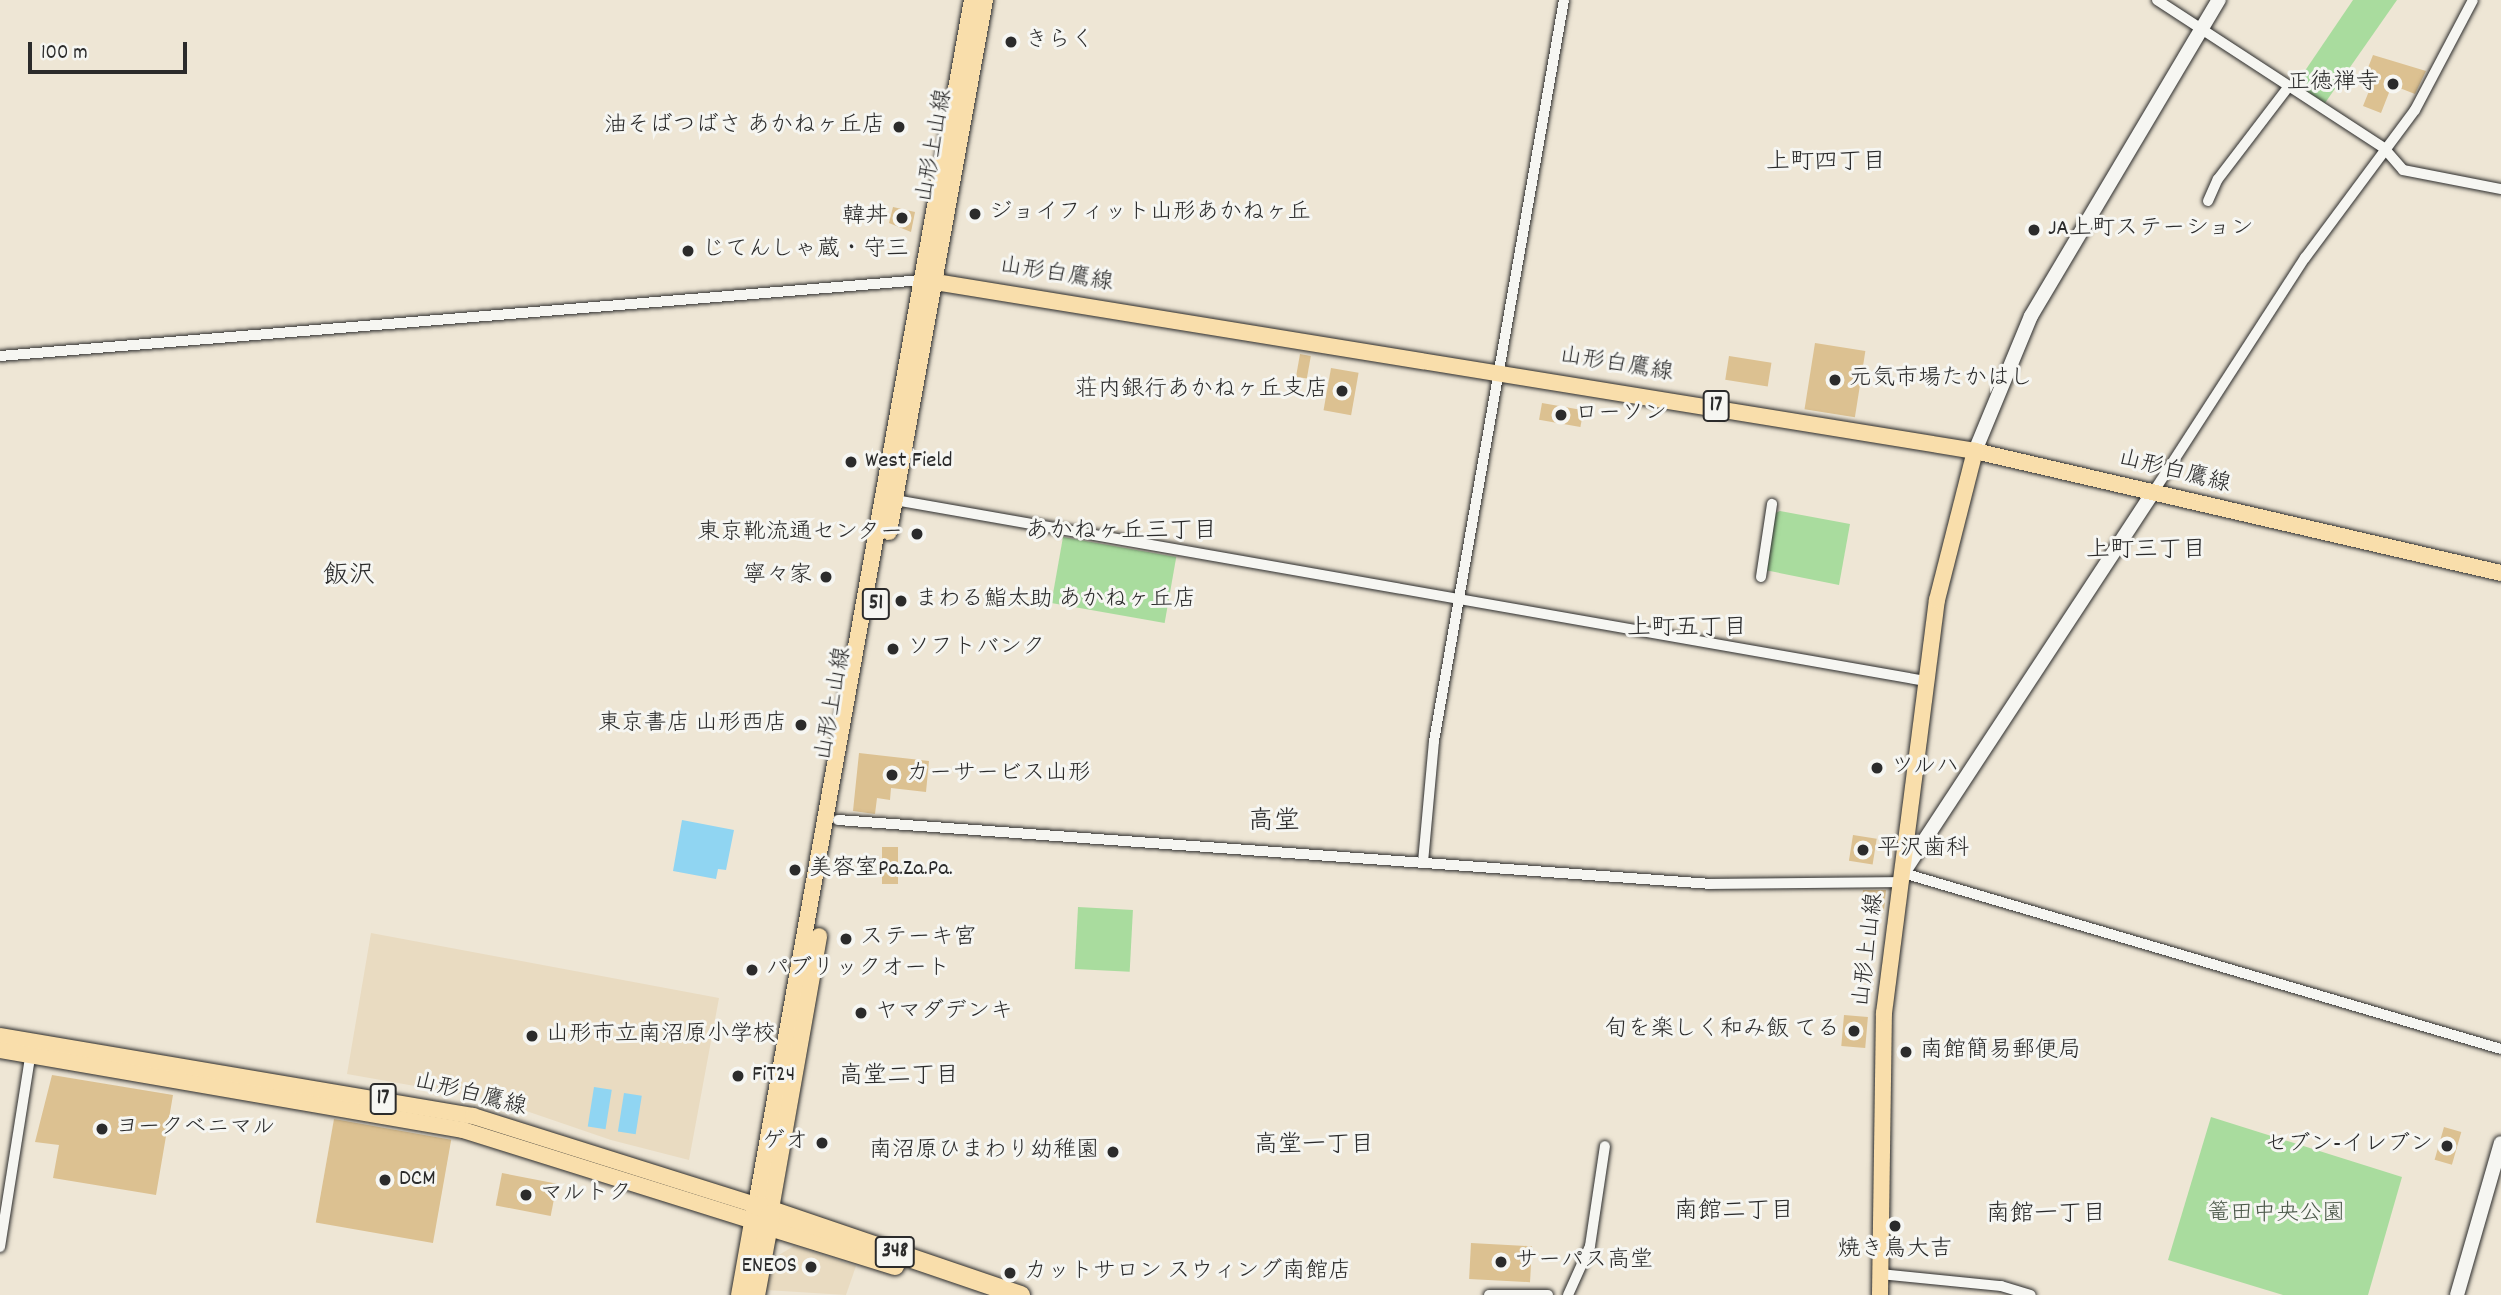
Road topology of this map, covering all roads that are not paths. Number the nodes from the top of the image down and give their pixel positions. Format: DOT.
graph roads {
  1 [pos="972,0"];
  2 [pos="985,0"];
  3 [pos="1564,0"];
  4 [pos="2157,0"];
  5 [pos="2219,0"];
  6 [pos="2473,0"];
  7 [pos="2201,30"];
  8 [pos="2289,86"];
  9 [pos="2384,148"];
  10 [pos="2501,189"];
  11 [pos="2208,201"];
  12 [pos="930,280"];
  13 [pos="0,356"];
  14 [pos="1500,370"];
  15 [pos="1975,450"];
  16 [pos="2154,491"];
  17 [pos="895,500"];
  18 [pos="1772,504"];
  19 [pos="2501,573"];
  20 [pos="1761,577"];
  21 [pos="1460,598"];
  22 [pos="1926,681"];
  23 [pos="838,820"];
  24 [pos="1423,862"];
  25 [pos="1902,877"];
  26 [pos="0,1036"];
  27 [pos="31,1047"];
  28 [pos="2501,1049"];
  29 [pos="0,1050"];
  30 [pos="2501,1143"];
  31 [pos="1605,1146"];
  32 [pos="762,1215"];
  33 [pos="0,1247"];
  34 [pos="1880,1274"];
  35 [pos="740,1295"];
  36 [pos="755,1295"];
  37 [pos="988,1295"];
  38 [pos="1020,1295"];
  39 [pos="1489,1295"];
  40 [pos="1548,1295"];
  41 [pos="1568,1295"];
  42 [pos="1880,1295"];
  43 [pos="2031,1295"];
  44 [pos="2457,1295"];
  1 -- 12 [label="main road, 山形上山線 / 51"];
  2 -- 12 [label="main road, 山形上山線 / 51"];
  3 -- 14 [label="street"];
  4 -- 7 [label="street"];
  5 -- 7 [label="street"];
  6 -- 9 [label="street"];
  7 -- 8 [label="street"];
  7 -- 15 [label="street"];
  8 -- 9 [label="street"];
  8 -- 11 [label="street"];
  9 -- 10 [label="street"];
  9 -- 16 [label="street"];
  12 -- 13 [label="street"];
  12 -- 14 [label="main road, 山形白鷹線 / 17"];
  12 -- 17 [label="main road, 山形上山線 / 51"];
  12 -- 32 [label="main road, 山形上山線 / 51"];
  14 -- 15 [label="main road, 山形白鷹線 / 17"];
  14 -- 21 [label="street"];
  15 -- 16 [label="main road, 山形白鷹線 / 17"];
  15 -- 22 [label="main road, 山形上山線"];
  16 -- 19 [label="main road, 山形白鷹線 / 17"];
  16 -- 25 [label="street"];
  17 -- 21 [label="street"];
  17 -- 23 [label="main road, 山形上山線 / 51"];
  18 -- 20 [label="street"];
  21 -- 22 [label="street"];
  21 -- 24 [label="street"];
  22 -- 25 [label="main road, 山形上山線"];
  23 -- 24 [label="street"];
  23 -- 32 [label="main road, 山形上山線 / 51"];
  24 -- 25 [label="street"];
  25 -- 28 [label="street"];
  25 -- 34 [label="main road, 山形上山線"];
  26 -- 27 [label="main road, 山形白鷹線 / 17"];
  27 -- 29 [label="main road, 山形白鷹線 / 17"];
  27 -- 32 [label="main road, 山形白鷹線 / 17"];
  27 -- 33 [label="street"];
  30 -- 44 [label="street"];
  31 -- 41 [label="street"];
  32 -- 35 [label="highway"];
  32 -- 36 [label="highway"];
  32 -- 37 [label="highway, 348"];
  32 -- 38 [label="highway, 348"];
  34 -- 42 [label="main road, 山形上山線"];
  34 -- 43 [label="street"];
  39 -- 40 [label="street"];
}
